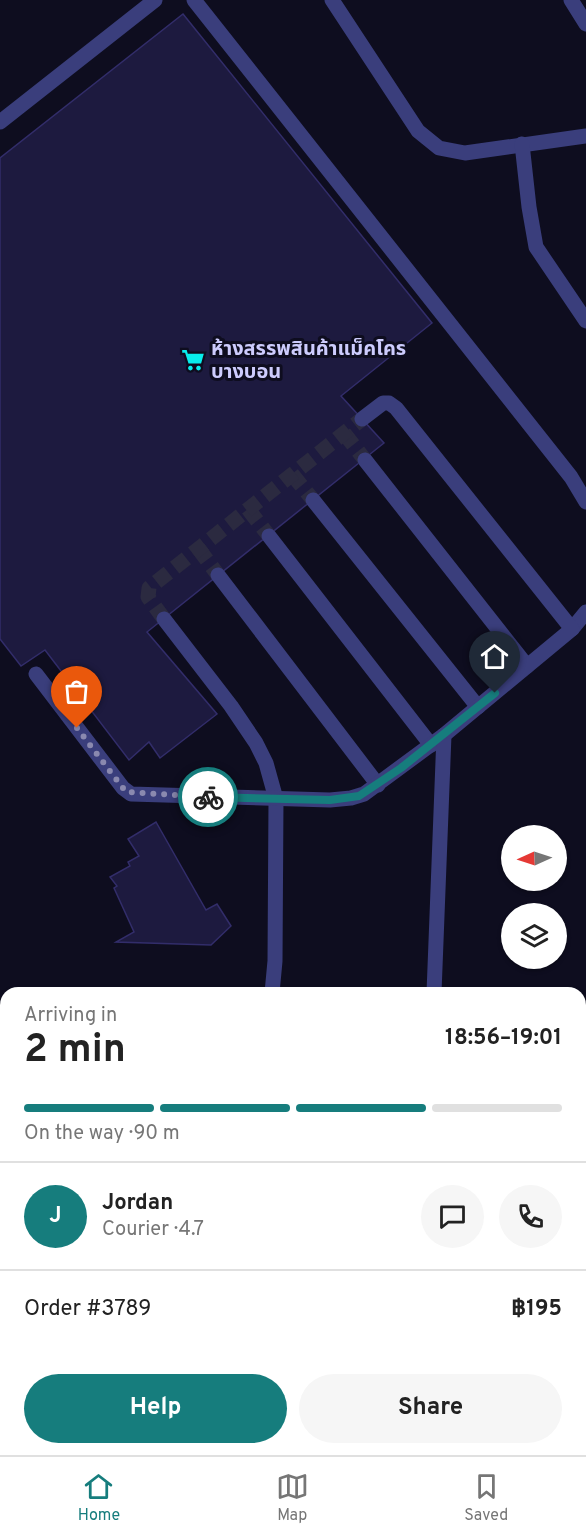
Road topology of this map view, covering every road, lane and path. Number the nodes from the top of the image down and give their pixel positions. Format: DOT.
graph roads {
  1 [pos="155,0"];
  2 [pos="194,0"];
  3 [pos="332,0"];
  4 [pos="571,0"];
  5 [pos="586,24"];
  6 [pos="0,122"];
  7 [pos="586,136"];
  8 [pos="522,144"];
  9 [pos="586,321"];
  10 [pos="362,419"];
  11 [pos="365,460"];
  12 [pos="313,500"];
  13 [pos="586,502"];
  14 [pos="268,536"];
  15 [pos="218,576"];
  16 [pos="586,612"];
  17 [pos="164,619"];
  18 [pos="572,628"];
  19 [pos="527,666"];
  20 [pos="36,674"];
  21 [pos="478,707"];
  22 [pos="444,735"];
  23 [pos="431,745"];
  24 [pos="378,785"];
  25 [pos="276,799"];
  26 [pos="273,987"];
  27 [pos="434,987"];
  1 -- 6 [label="street"];
  2 -- 13 [label="street"];
  3 -- 8 [label="street"];
  4 -- 5 [label="street"];
  7 -- 8 [label="street"];
  8 -- 9 [label="street"];
  10 -- 18 [label="street"];
  11 -- 19 [label="street"];
  12 -- 21 [label="street"];
  14 -- 23 [label="street"];
  15 -- 24 [label="street"];
  16 -- 18 [label="street"];
  17 -- 25 [label="street"];
  18 -- 19 [label="street"];
  19 -- 21 [label="street"];
  20 -- 25 [label="street"];
  21 -- 22 [label="street"];
  22 -- 23 [label="street"];
  22 -- 27 [label="street"];
  23 -- 24 [label="street"];
  24 -- 25 [label="street"];
  25 -- 26 [label="street"];
}
